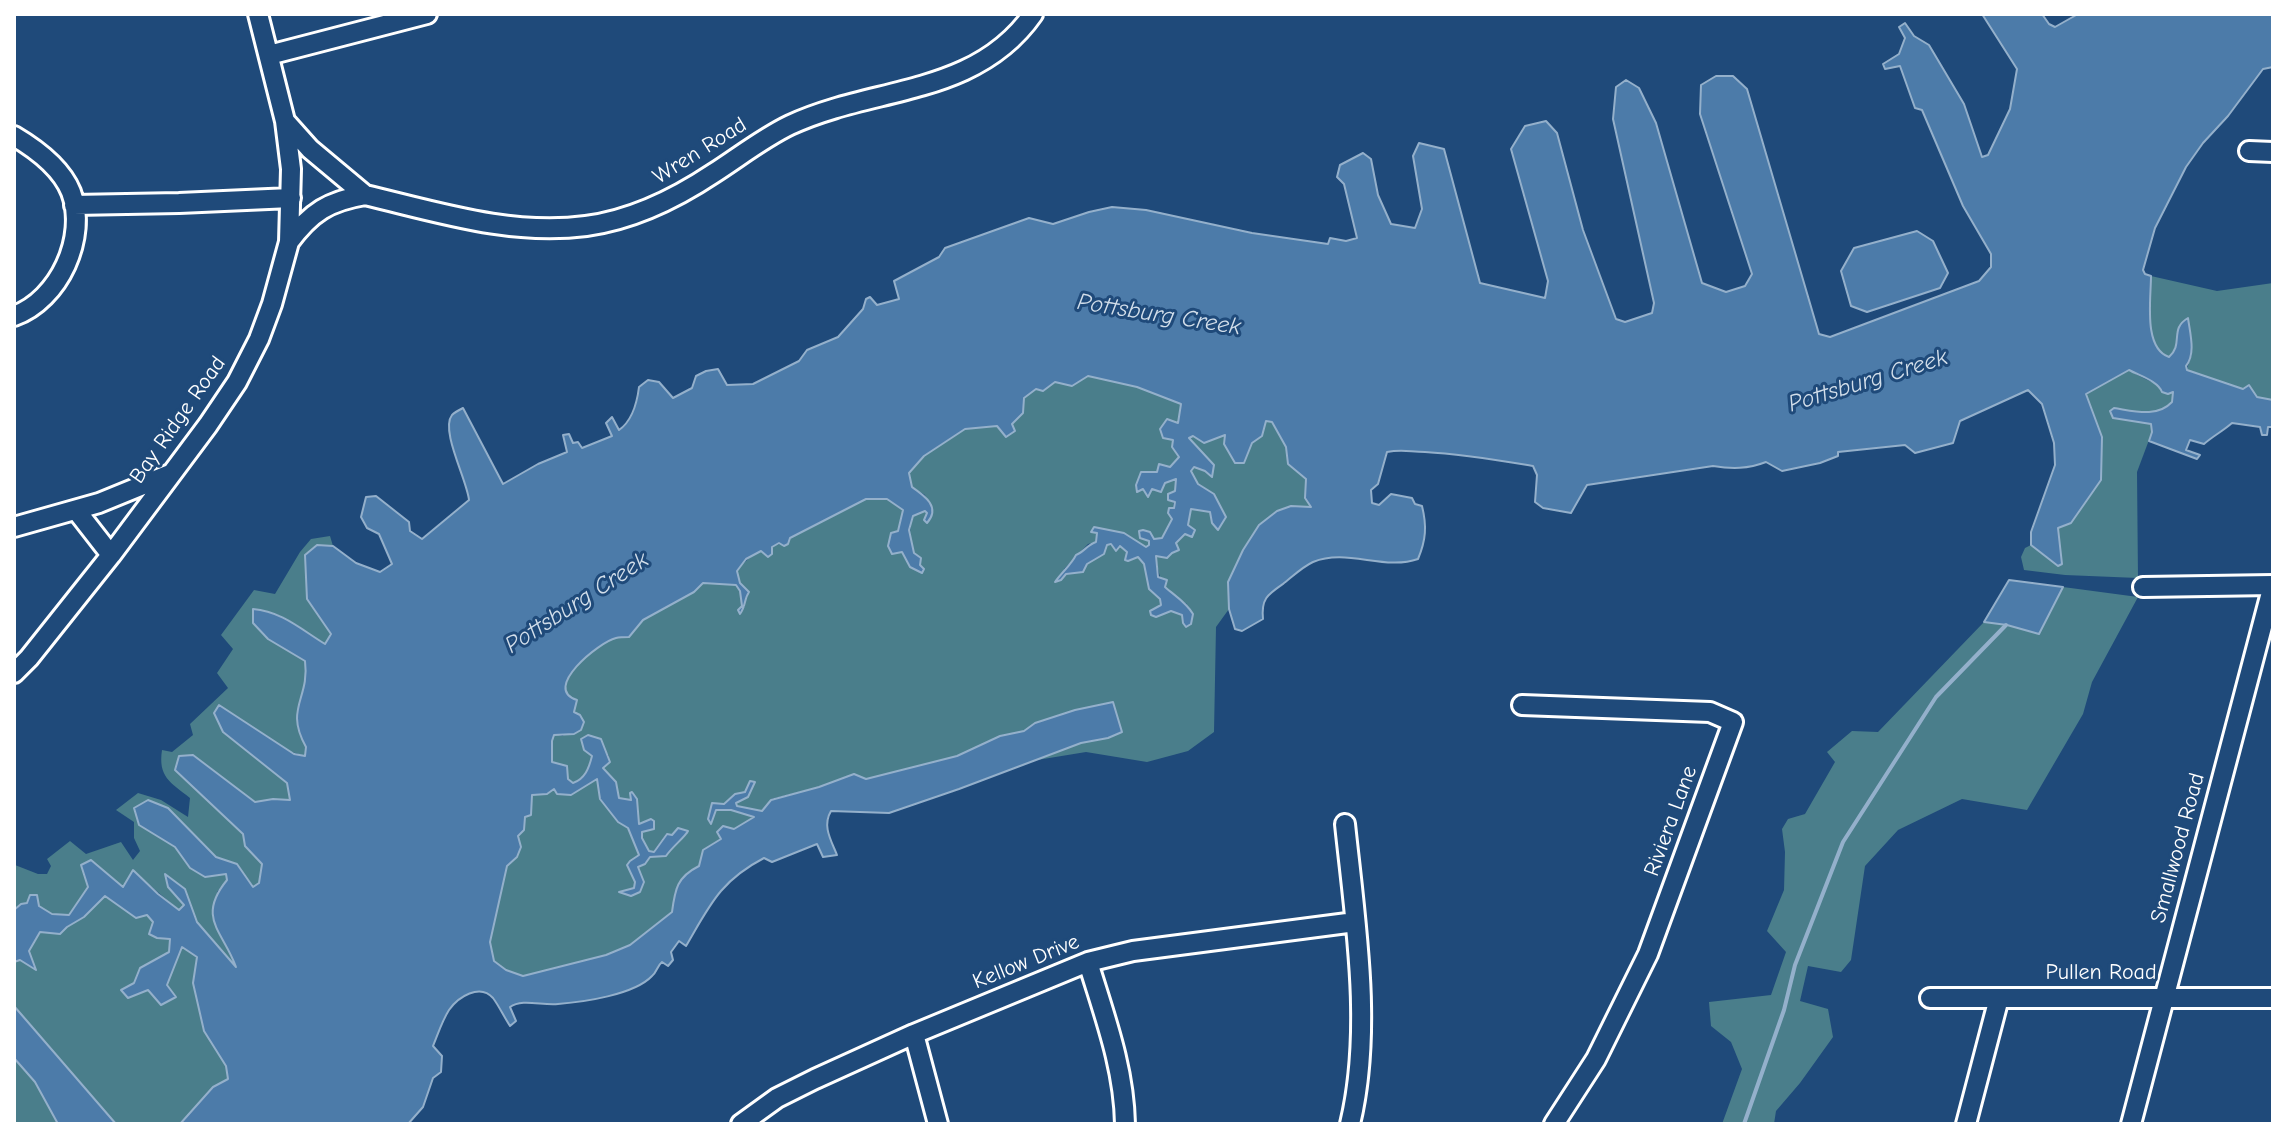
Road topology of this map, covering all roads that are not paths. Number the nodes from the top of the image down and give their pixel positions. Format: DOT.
graph roads {
  1 [pos="258,14"];
  2 [pos="427,14"];
  3 [pos="1033,14"];
  4 [pos="269,55"];
  5 [pos="285,121"];
  6 [pos="14,136"];
  7 [pos="2249,151"];
  8 [pos="2273,152"];
  9 [pos="365,195"];
  10 [pos="291,198"];
  11 [pos="74,205"];
  12 [pos="289,242"];
  13 [pos="14,316"];
  14 [pos="171,474"];
  15 [pos="76,510"];
  16 [pos="14,527"];
  17 [pos="111,555"];
  18 [pos="2273,585"];
  19 [pos="2143,587"];
  20 [pos="14,673"];
  21 [pos="1522,705"];
  22 [pos="1345,824"];
  23 [pos="1355,922"];
  24 [pos="1088,962"];
  25 [pos="2163,997"];
  26 [pos="1930,998"];
  27 [pos="1999,998"];
  28 [pos="2273,998"];
  29 [pos="914,1034"];
  30 [pos="741,1124"];
  31 [pos="938,1124"];
  32 [pos="1125,1124"];
  33 [pos="1350,1124"];
  34 [pos="1554,1124"];
  35 [pos="1966,1124"];
  36 [pos="2131,1124"];
  1 -- 4 [label="street, Bay Ridge Road"];
  2 -- 4 [label="street"];
  3 -- 9 [label="street, Wren Road"];
  4 -- 5 [label="street, Bay Ridge Road"];
  5 -- 9 [label="street, Wren Road"];
  5 -- 10 [label="street, Bay Ridge Road"];
  6 -- 11 [label="street"];
  7 -- 8 [label="street"];
  9 -- 12 [label="street"];
  10 -- 11 [label="street"];
  10 -- 12 [label="street, Bay Ridge Road"];
  11 -- 13 [label="street"];
  12 -- 14 [label="street, Bay Ridge Road"];
  14 -- 15 [label="street"];
  14 -- 17 [label="street, Bay Ridge Road"];
  15 -- 16 [label="street"];
  15 -- 17 [label="street"];
  17 -- 20 [label="street, Bay Ridge Road"];
  18 -- 19 [label="street"];
  18 -- 25 [label="street, Smallwood Road"];
  21 -- 34 [label="street, Riviera Lane"];
  22 -- 23 [label="street"];
  23 -- 24 [label="street, Kellow Drive"];
  23 -- 33 [label="street"];
  24 -- 29 [label="street, Kellow Drive"];
  24 -- 32 [label="street"];
  25 -- 27 [label="street, Pullen Road"];
  25 -- 28 [label="street, Pullen Road"];
  25 -- 36 [label="street, Smallwood Road"];
  26 -- 27 [label="street, Pullen Road"];
  27 -- 35 [label="street"];
  29 -- 30 [label="street, Kellow Drive"];
  29 -- 31 [label="street"];
}
